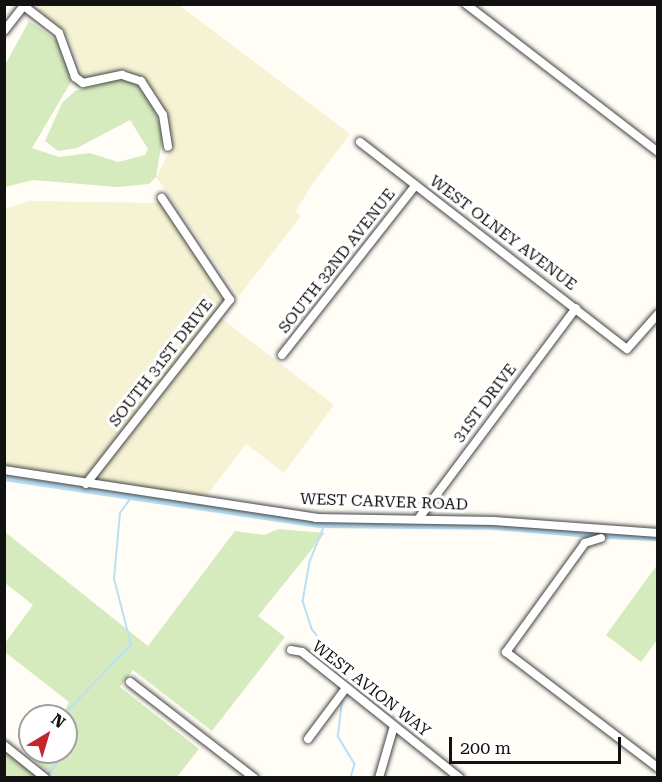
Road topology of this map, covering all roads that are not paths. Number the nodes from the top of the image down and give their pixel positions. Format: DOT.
graph roads {
  1 [pos="466,4"];
  2 [pos="25,5"];
  3 [pos="4,31"];
  4 [pos="360,142"];
  5 [pos="168,147"];
  6 [pos="657,152"];
  7 [pos="416,185"];
  8 [pos="162,198"];
  9 [pos="576,308"];
  10 [pos="657,315"];
  11 [pos="282,355"];
  12 [pos="4,470"];
  13 [pos="86,484"];
  14 [pos="419,518"];
  15 [pos="657,532"];
  16 [pos="601,538"];
  17 [pos="291,650"];
  18 [pos="130,682"];
  19 [pos="346,688"];
  20 [pos="394,726"];
  21 [pos="308,739"];
  22 [pos="4,745"];
  23 [pos="657,768"];
  24 [pos="45,777"];
  25 [pos="254,777"];
  26 [pos="379,777"];
  27 [pos="460,777"];
  1 -- 6 [label="street"];
  2 -- 3 [label="street"];
  2 -- 5 [label="street"];
  4 -- 7 [label="street, WEST OLNEY AVENUE"];
  7 -- 9 [label="street, WEST OLNEY AVENUE"];
  7 -- 11 [label="street, SOUTH 32ND AVENUE"];
  8 -- 13 [label="street, SOUTH 31ST DRIVE"];
  9 -- 10 [label="street, WEST OLNEY AVENUE"];
  9 -- 14 [label="street, 31ST DRIVE"];
  12 -- 13 [label="street, WEST CARVER ROAD"];
  13 -- 14 [label="street, WEST CARVER ROAD"];
  14 -- 15 [label="street, WEST CARVER ROAD"];
  16 -- 23 [label="street"];
  17 -- 19 [label="street, WEST AVION WAY"];
  18 -- 25 [label="street"];
  19 -- 20 [label="street, WEST AVION WAY"];
  19 -- 21 [label="street"];
  20 -- 26 [label="street"];
  20 -- 27 [label="street, WEST AVION WAY"];
  22 -- 24 [label="street"];
}
